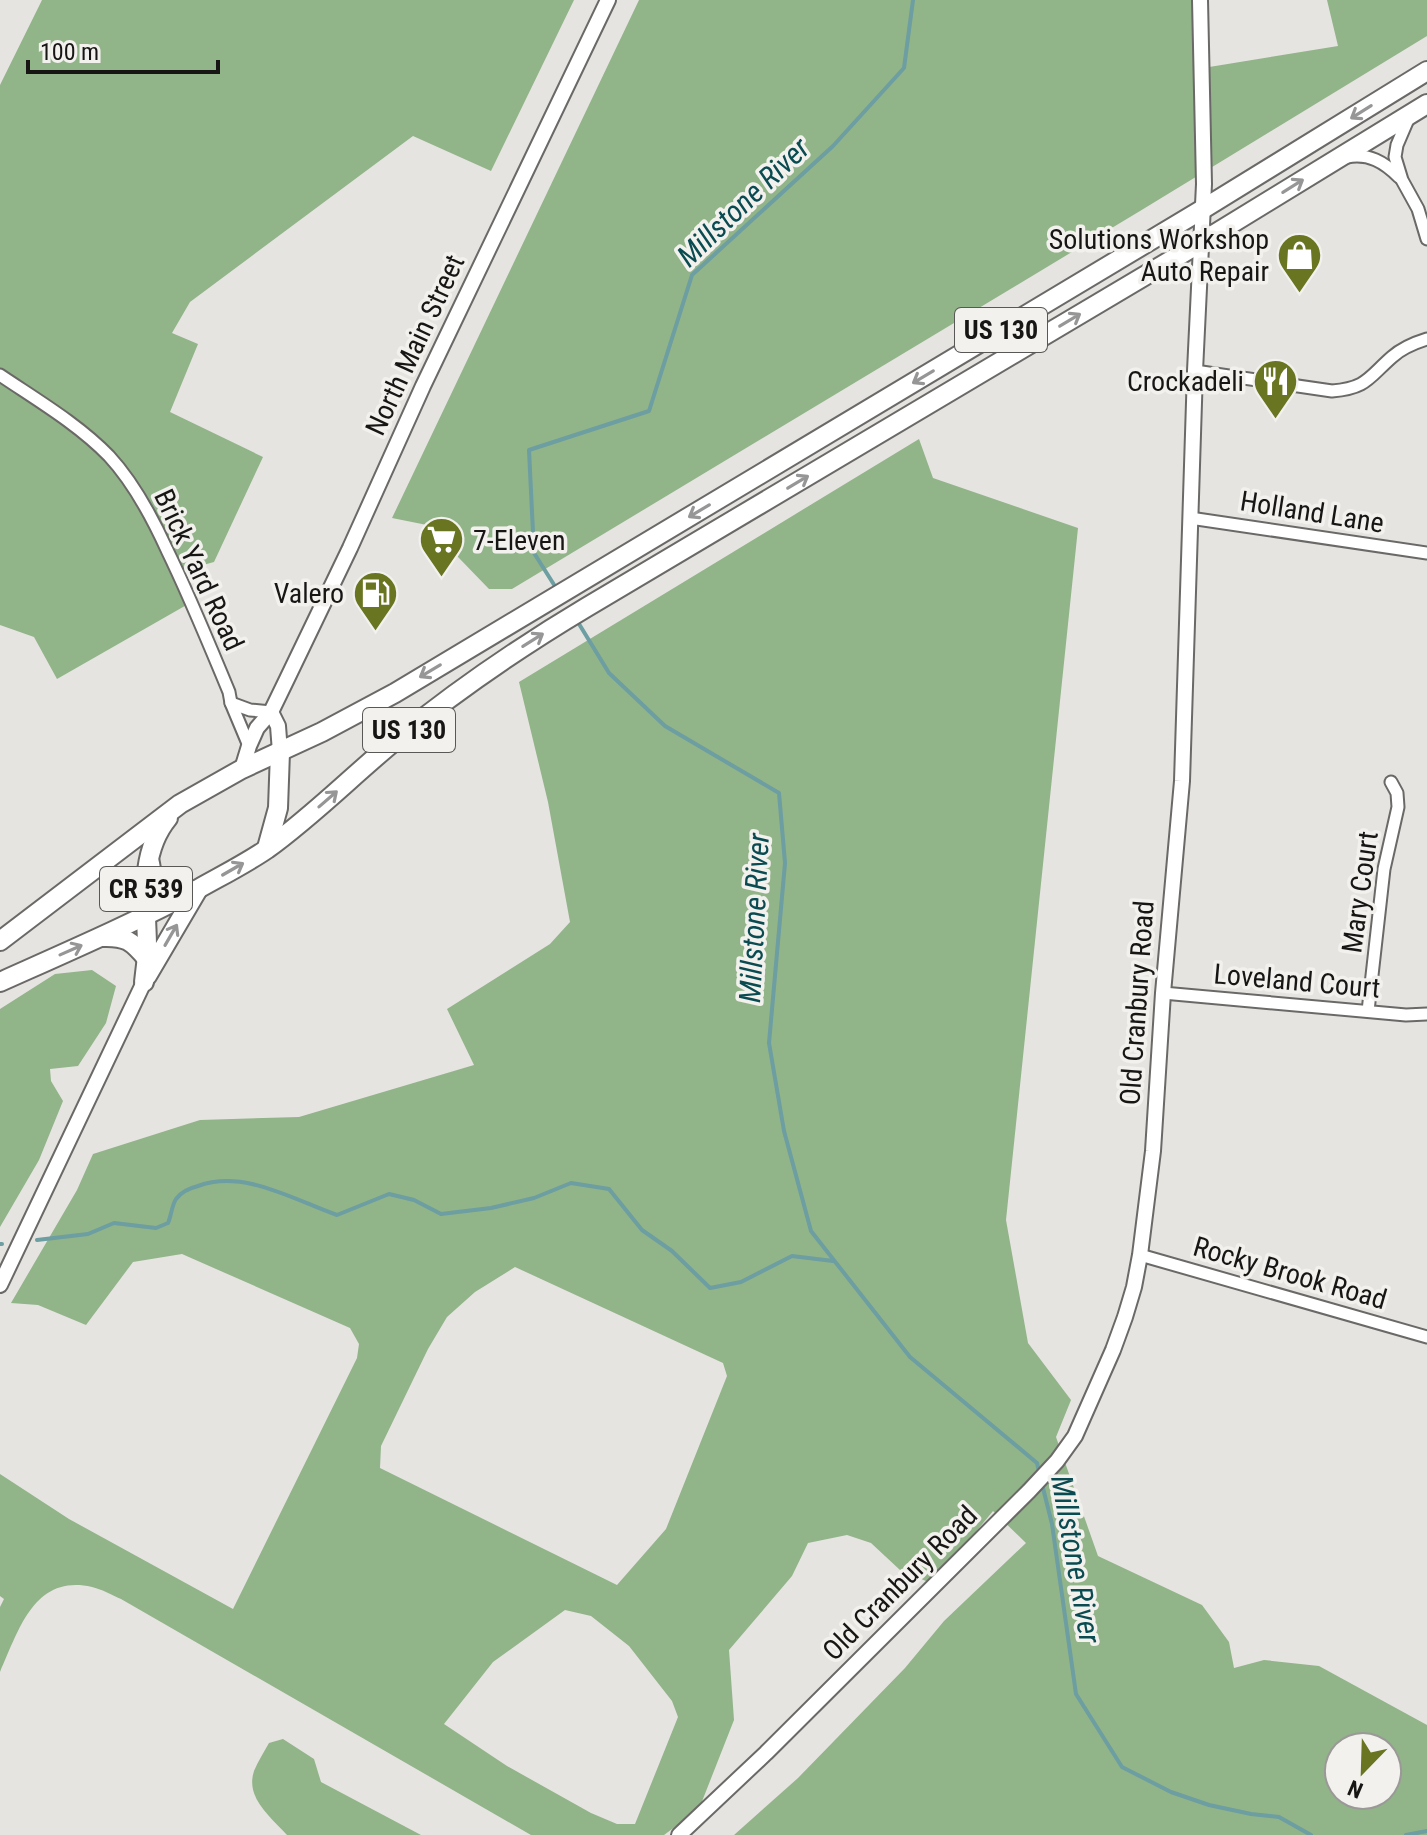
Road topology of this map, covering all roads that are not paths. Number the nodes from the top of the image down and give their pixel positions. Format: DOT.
graph roads {
  1 [pos="608,0"];
  2 [pos="1200,0"];
  3 [pos="1427,71"];
  4 [pos="1419,109"];
  5 [pos="1337,159"];
  6 [pos="1402,180"];
  7 [pos="1203,209"];
  8 [pos="1427,239"];
  9 [pos="1200,243"];
  10 [pos="1427,339"];
  11 [pos="1195,371"];
  12 [pos="0,375"];
  13 [pos="1190,518"];
  14 [pos="1427,553"];
  15 [pos="231,703"];
  16 [pos="271,712"];
  17 [pos="249,746"];
  18 [pos="280,752"];
  19 [pos="242,769"];
  20 [pos="1391,782"];
  21 [pos="280,787"];
  22 [pos="180,804"];
  23 [pos="267,848"];
  24 [pos="149,856"];
  25 [pos="191,893"];
  26 [pos="145,917"];
  27 [pos="100,937"];
  28 [pos="0,941"];
  29 [pos="147,959"];
  30 [pos="0,982"];
  31 [pos="144,982"];
  32 [pos="1163,993"];
  33 [pos="1368,1011"];
  34 [pos="1427,1014"];
  35 [pos="1140,1255"];
  36 [pos="0,1285"];
  37 [pos="1427,1337"];
  38 [pos="679,1835"];
  1 -- 16 [label="street, North Main Street"];
  2 -- 7 [label="street, Old Cranbury Road"];
  3 -- 7 [label="highway, US 130, one-way"];
  4 -- 5 [label="highway, US 130"];
  4 -- 6 [label="street"];
  5 -- 6 [label="street"];
  9 -- 5 [label="highway, US 130, one-way"];
  6 -- 8 [label="street"];
  7 -- 9 [label="street, Old Cranbury Road"];
  7 -- 18 [label="highway, US 130, one-way"];
  9 -- 11 [label="street, Old Cranbury Road"];
  23 -- 9 [label="highway, US 130, one-way"];
  10 -- 11 [label="street"];
  11 -- 13 [label="street, Old Cranbury Road"];
  12 -- 15 [label="street, Brick Yard Road"];
  13 -- 14 [label="street, Holland Lane"];
  13 -- 32 [label="street, Old Cranbury Road"];
  15 -- 16 [label="street"];
  15 -- 17 [label="street, Brick Yard Road"];
  16 -- 17 [label="street, North Main Street"];
  16 -- 18 [label="street"];
  17 -- 19 [label="street, North Main Street"];
  18 -- 19 [label="highway, US 130"];
  18 -- 21 [label="highway"];
  19 -- 21 [label="highway"];
  19 -- 22 [label="highway, US 130"];
  20 -- 33 [label="street, Mary Court"];
  21 -- 23 [label="highway"];
  22 -- 24 [label="highway, CR 539"];
  22 -- 28 [label="highway, US 130"];
  25 -- 23 [label="highway, US 130, one-way"];
  24 -- 25 [label="highway"];
  24 -- 26 [label="highway, CR 539"];
  25 -- 26 [label="highway, US 130"];
  31 -- 25 [label="highway, CR 539, one-way"];
  26 -- 27 [label="highway, US 130"];
  26 -- 29 [label="highway, CR 539"];
  27 -- 29 [label="highway"];
  30 -- 27 [label="highway, US 130, one-way"];
  29 -- 31 [label="highway, CR 539"];
  31 -- 36 [label="street, CR 539"];
  32 -- 33 [label="street, Loveland Court"];
  32 -- 35 [label="street, Old Cranbury Road"];
  33 -- 34 [label="street, Loveland Court"];
  35 -- 37 [label="street, Rocky Brook Road"];
  35 -- 38 [label="street, Old Cranbury Road"];
}
